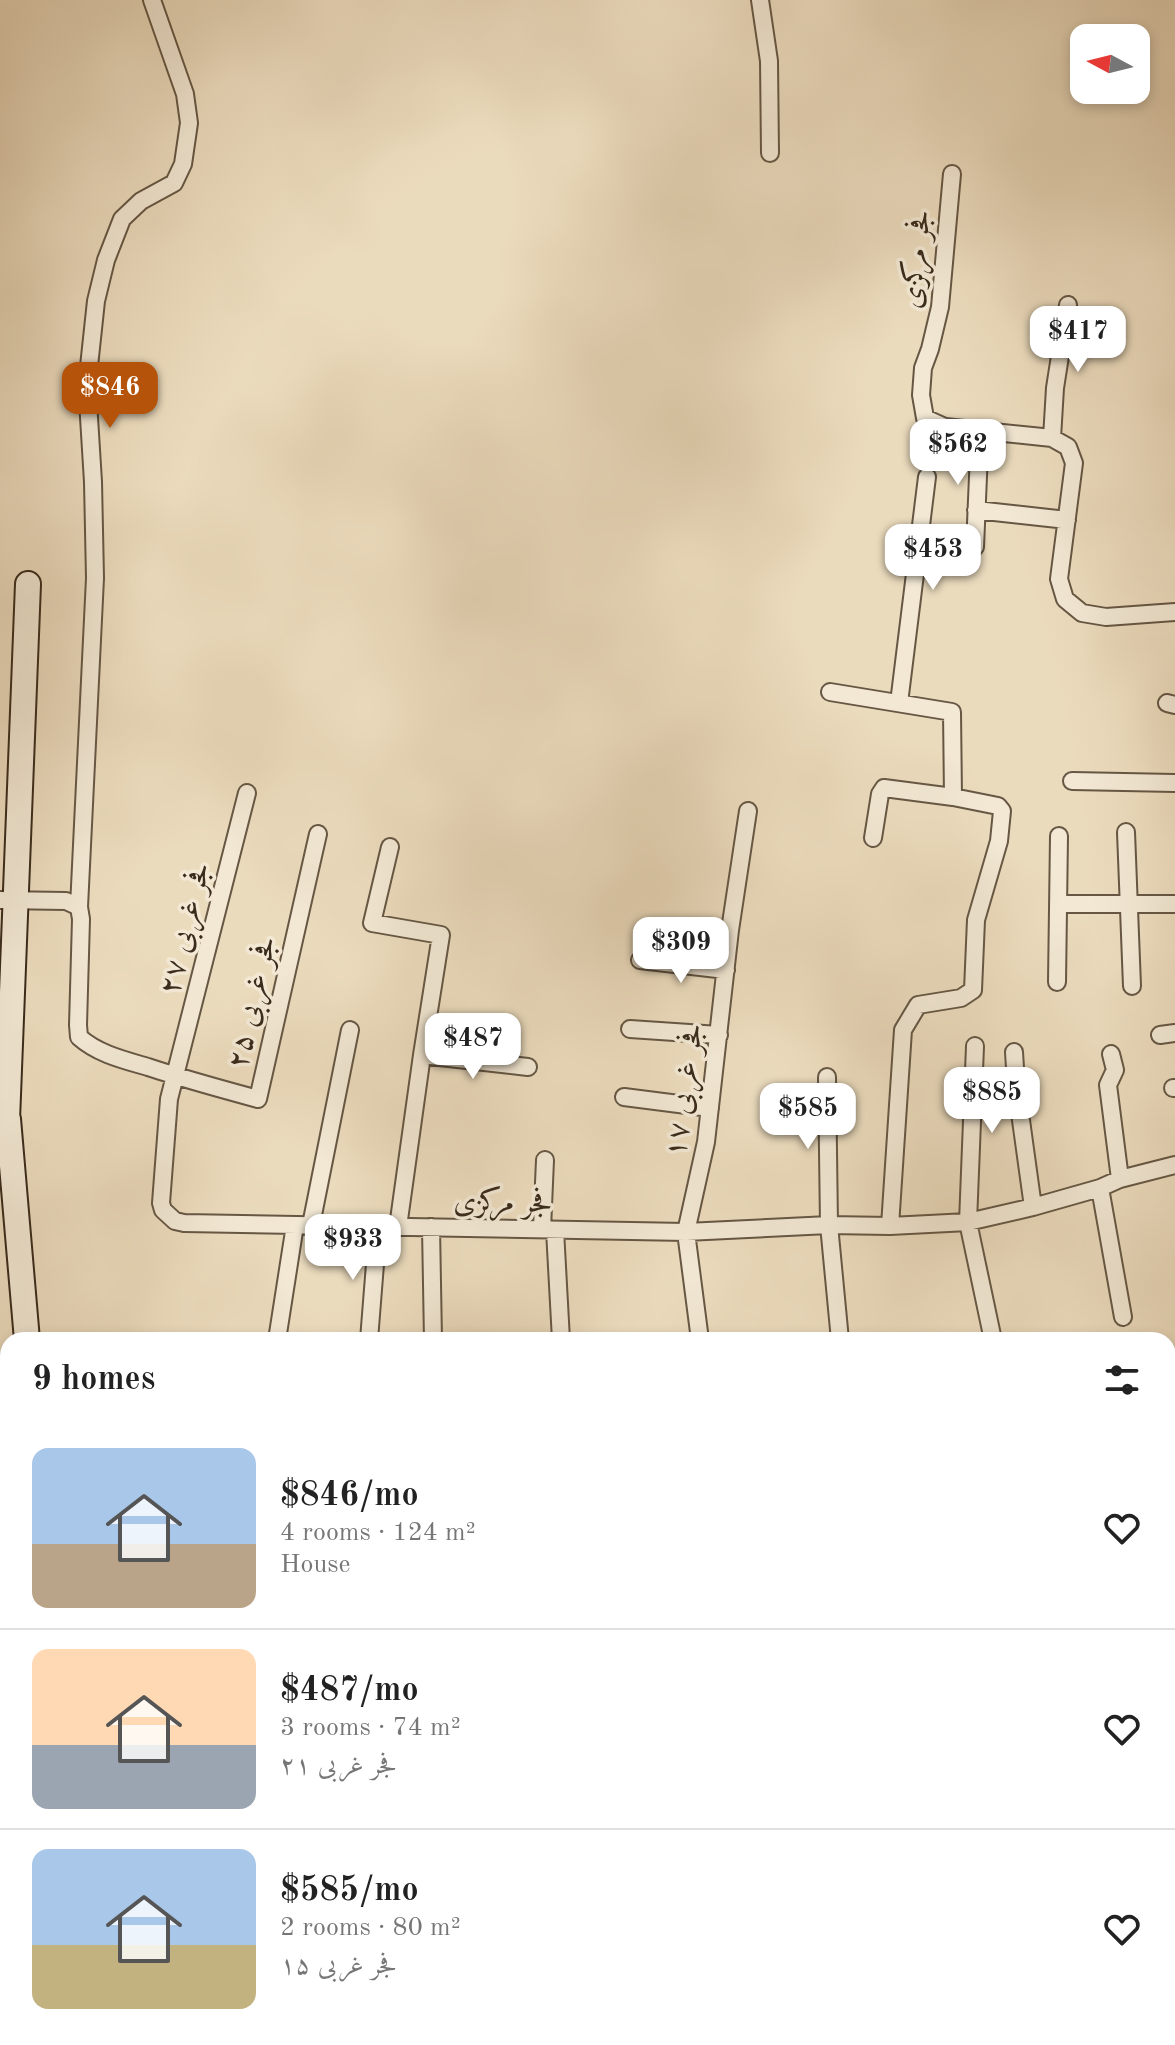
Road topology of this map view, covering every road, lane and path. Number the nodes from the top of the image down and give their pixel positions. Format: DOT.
graph roads {
  1 [pos="152,0"];
  2 [pos="760,0"];
  3 [pos="770,153"];
  4 [pos="952,174"];
  5 [pos="1068,305"];
  6 [pos="980,429"];
  7 [pos="1052,438"];
  8 [pos="927,477"];
  9 [pos="976,510"];
  10 [pos="1067,520"];
  11 [pos="975,547"];
  12 [pos="28,584"];
  13 [pos="1175,612"];
  14 [pos="830,692"];
  15 [pos="899,703"];
  16 [pos="1072,781"];
  17 [pos="1175,783"];
  18 [pos="247,793"];
  19 [pos="953,797"];
  20 [pos="748,811"];
  21 [pos="1126,832"];
  22 [pos="318,834"];
  23 [pos="1059,836"];
  24 [pos="873,838"];
  25 [pos="390,847"];
  26 [pos="8,900"];
  27 [pos="73,904"];
  28 [pos="1059,904"];
  29 [pos="1128,904"];
  30 [pos="1175,904"];
  31 [pos="640,960"];
  32 [pos="726,970"];
  33 [pos="1057,982"];
  34 [pos="1132,986"];
  35 [pos="630,1029"];
  36 [pos="350,1030"];
  37 [pos="719,1035"];
  38 [pos="975,1046"];
  39 [pos="1014,1052"];
  40 [pos="1111,1054"];
  41 [pos="422,1055"];
  42 [pos="528,1067"];
  43 [pos="175,1077"];
  44 [pos="827,1077"];
  45 [pos="624,1097"];
  46 [pos="710,1108"];
  47 [pos="4,1119"];
  48 [pos="545,1160"];
  49 [pos="1175,1166"];
  50 [pos="1120,1179"];
  51 [pos="1100,1188"];
  52 [pos="1033,1207"];
  53 [pos="968,1222"];
  54 [pos="303,1225"];
  55 [pos="829,1225"];
  56 [pos="378,1226"];
  57 [pos="890,1226"];
  58 [pos="398,1227"];
  59 [pos="431,1227"];
  60 [pos="548,1230"];
  61 [pos="686,1232"];
  62 [pos="1123,1317"];
  63 [pos="26,1332"];
  64 [pos="279,1332"];
  65 [pos="370,1332"];
  66 [pos="433,1332"];
  67 [pos="560,1332"];
  68 [pos="699,1332"];
  69 [pos="839,1332"];
  70 [pos="991,1332"];
  1 -- 27 [label="street"];
  2 -- 3 [label="street"];
  4 -- 6 [label="street, فجر مرکزی"];
  5 -- 7 [label="street"];
  6 -- 7 [label="street"];
  6 -- 9 [label="street"];
  7 -- 10 [label="street"];
  8 -- 15 [label="street"];
  9 -- 10 [label="street"];
  9 -- 11 [label="street"];
  10 -- 13 [label="street"];
  12 -- 26 [label="main road"];
  14 -- 15 [label="street"];
  15 -- 19 [label="street"];
  16 -- 17 [label="street"];
  18 -- 43 [label="street, فجر غربی ۲۷"];
  19 -- 24 [label="street"];
  19 -- 57 [label="street"];
  20 -- 32 [label="street, فجر غربی ۱۷"];
  21 -- 29 [label="street"];
  22 -- 43 [label="street, فجر غربی ۲۵"];
  23 -- 28 [label="street"];
  25 -- 41 [label="street"];
  26 -- 27 [label="street"];
  26 -- 47 [label="main road"];
  27 -- 43 [label="street"];
  28 -- 29 [label="street"];
  28 -- 33 [label="street"];
  29 -- 30 [label="street"];
  29 -- 34 [label="street"];
  31 -- 32 [label="street"];
  32 -- 37 [label="street, فجر غربی ۱۷"];
  35 -- 37 [label="street"];
  36 -- 54 [label="street"];
  37 -- 46 [label="street, فجر غربی ۱۷"];
  38 -- 53 [label="street"];
  39 -- 52 [label="street"];
  40 -- 50 [label="street"];
  41 -- 42 [label="street"];
  41 -- 58 [label="street"];
  43 -- 54 [label="street, فجر مرکزی"];
  44 -- 55 [label="street"];
  45 -- 46 [label="street"];
  46 -- 61 [label="street, فجر غربی ۱۷"];
  47 -- 63 [label="main road"];
  48 -- 60 [label="street"];
  49 -- 50 [label="street, فجر مرکزی"];
  50 -- 51 [label="street, فجر مرکزی"];
  51 -- 52 [label="street, فجر مرکزی"];
  51 -- 62 [label="street"];
  52 -- 53 [label="street, فجر مرکزی"];
  53 -- 57 [label="street, فجر مرکزی"];
  53 -- 70 [label="street"];
  54 -- 56 [label="street, فجر مرکزی"];
  54 -- 64 [label="street"];
  55 -- 57 [label="street, فجر مرکزی"];
  55 -- 61 [label="street, فجر مرکزی"];
  55 -- 69 [label="street"];
  56 -- 58 [label="street, فجر مرکزی"];
  56 -- 65 [label="street"];
  58 -- 59 [label="street, فجر مرکزی"];
  59 -- 60 [label="street, فجر مرکزی"];
  59 -- 66 [label="street"];
  60 -- 61 [label="street, فجر مرکزی"];
  60 -- 67 [label="street"];
  61 -- 68 [label="street, فجر غربی ۱۷"];
}
